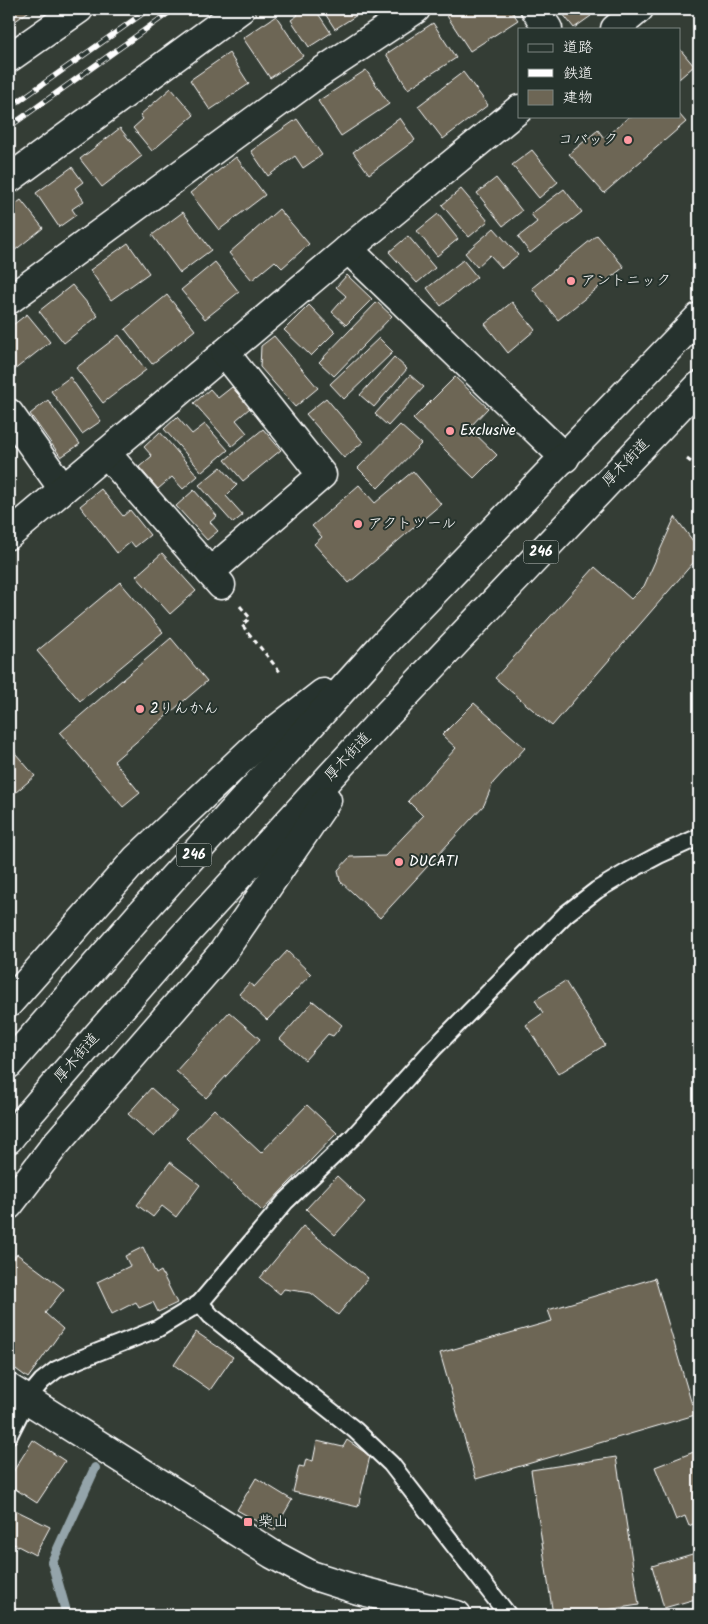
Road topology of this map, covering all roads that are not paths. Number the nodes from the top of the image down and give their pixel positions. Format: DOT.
graph roads {
  1 [pos="79,9"];
  2 [pos="241,9"];
  3 [pos="416,9"];
  4 [pos="535,9"];
  5 [pos="639,9"];
  6 [pos="547,28"];
  7 [pos="617,28"];
  8 [pos="9,58"];
  9 [pos="518,110"];
  10 [pos="9,179"];
  11 [pos="348,249"];
  12 [pos="9,300"];
  13 [pos="699,317"];
  14 [pos="225,353"];
  15 [pos="699,386"];
  16 [pos="9,413"];
  17 [pos="106,453"];
  18 [pos="565,458"];
  19 [pos="63,489"];
  20 [pos="9,535"];
  21 [pos="381,647"];
  22 [pos="384,719"];
  23 [pos="699,837"];
  24 [pos="9,1003"];
  25 [pos="9,1064"];
  26 [pos="16,1129"];
  27 [pos="9,1205"];
  28 [pos="200,1303"];
  29 [pos="18,1393"];
  30 [pos="9,1435"];
  31 [pos="457,1615"];
  32 [pos="508,1615"];
  1 -- 8 [label="main road"];
  2 -- 10 [label="main road"];
  3 -- 12 [label="main road"];
  4 -- 6 [label="main road"];
  5 -- 7 [label="main road"];
  9 -- 11 [label="main road"];
  11 -- 14 [label="main road"];
  11 -- 18 [label="main road"];
  13 -- 18 [label="main road, 246"];
  14 -- 17 [label="main road"];
  14 -- 17 [label="main road"];
  15 -- 22 [label="main road, 厚木街道 / 246"];
  16 -- 19 [label="main road"];
  17 -- 19 [label="main road"];
  18 -- 21 [label="main road, 246"];
  19 -- 20 [label="main road"];
  21 -- 24 [label="main road"];
  21 -- 25 [label="main road, 246"];
  22 -- 26 [label="main road, 厚木街道 / 246"];
  22 -- 27 [label="main road"];
  23 -- 28 [label="lane"];
  28 -- 29 [label="lane"];
  28 -- 32 [label="lane"];
  29 -- 30 [label="lane"];
  29 -- 31 [label="main road"];
}
